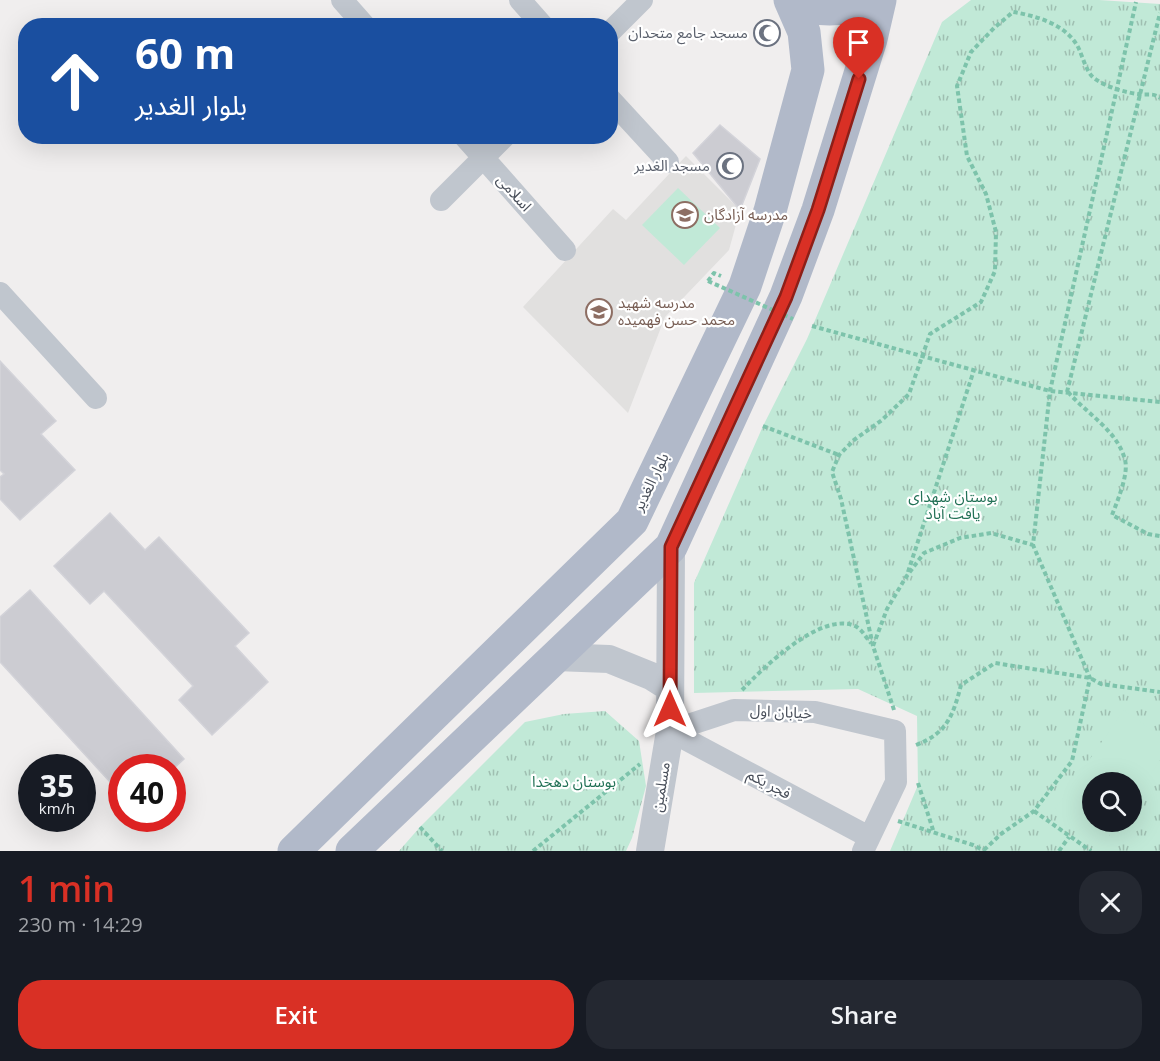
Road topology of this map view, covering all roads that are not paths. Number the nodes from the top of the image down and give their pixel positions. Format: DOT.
graph roads {
  1 [pos="342,0"];
  2 [pos="520,0"];
  3 [pos="642,0"];
  4 [pos="789,0"];
  5 [pos="795,0"];
  6 [pos="867,0"];
  7 [pos="880,0"];
  8 [pos="358,18"];
  9 [pos="536,18"];
  10 [pos="618,24"];
  11 [pos="618,108"];
  12 [pos="793,128"];
  13 [pos="840,140"];
  14 [pos="471,144"];
  15 [pos="497,144"];
  16 [pos="483,158"];
  17 [pos="668,162"];
  18 [pos="441,200"];
  19 [pos="565,250"];
  20 [pos="0,293"];
  21 [pos="96,398"];
  22 [pos="671,547"];
  23 [pos="555,657"];
  24 [pos="670,688"];
  25 [pos="670,731"];
  26 [pos="866,844"];
  27 [pos="294,851"];
  28 [pos="352,851"];
  29 [pos="650,851"];
  1 -- 8 [label="street"];
  2 -- 9 [label="street"];
  3 -- 10 [label="street"];
  4 -- 12 [label="main road, بلوار الغدیر"];
  5 -- 6 [label="main road"];
  7 -- 13 [label="main road"];
  11 -- 17 [label="street"];
  12 -- 13 [label="main road"];
  12 -- 27 [label="main road, بلوار الغدیر"];
  13 -- 22 [label="main road"];
  14 -- 16 [label="street, اسلامی"];
  15 -- 16 [label="street"];
  16 -- 18 [label="street"];
  16 -- 19 [label="street, اسلامی"];
  20 -- 21 [label="street"];
  22 -- 23 [label="main road"];
  22 -- 24 [label="street, مسلمین"];
  23 -- 24 [label="street"];
  23 -- 28 [label="main road"];
  24 -- 25 [label="street, مسلمین"];
  25 -- 26 [label="street, فجر یکم"];
  25 -- 26 [label="street, خیابان اول"];
  25 -- 29 [label="street, مسلمین"];
}
